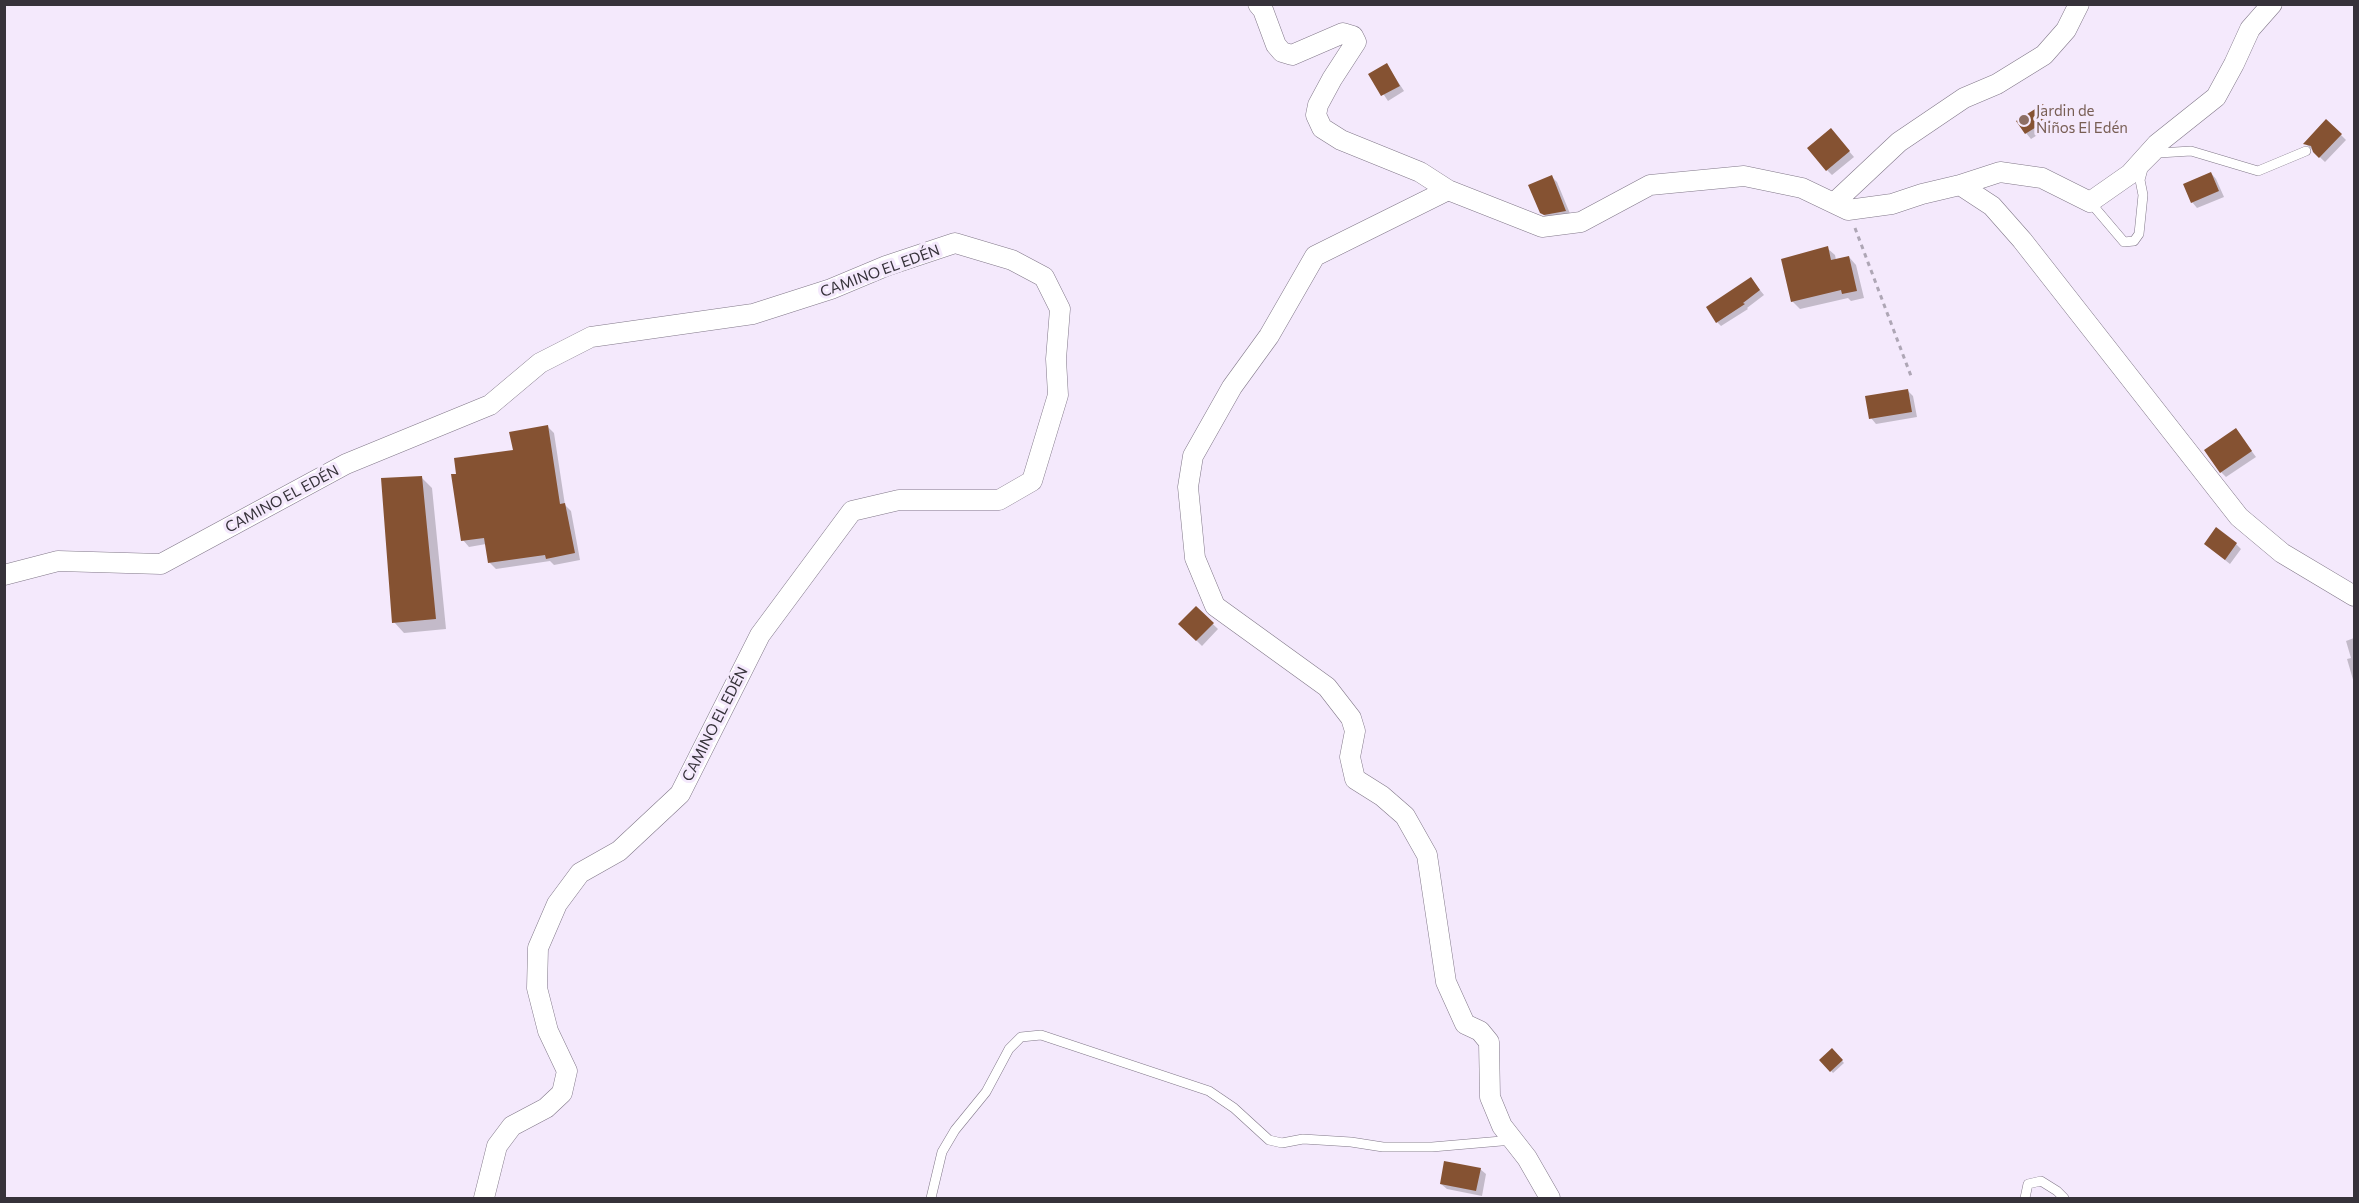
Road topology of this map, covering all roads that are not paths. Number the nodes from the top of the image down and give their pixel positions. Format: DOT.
graph roads {
  1 [pos="1258,4"];
  2 [pos="2079,4"];
  3 [pos="2272,4"];
  4 [pos="2306,151"];
  5 [pos="1960,185"];
  6 [pos="1448,190"];
  7 [pos="2090,202"];
  8 [pos="1841,207"];
  9 [pos="4,575"];
  10 [pos="2355,596"];
  11 [pos="1513,1140"];
  12 [pos="484,1198"];
  13 [pos="931,1198"];
  14 [pos="1550,1198"];
  15 [pos="2025,1198"];
  16 [pos="2064,1198"];
  1 -- 6 [label="street"];
  2 -- 8 [label="street"];
  3 -- 7 [label="street"];
  4 -- 7 [label="lane"];
  5 -- 7 [label="street"];
  5 -- 8 [label="street"];
  5 -- 10 [label="street"];
  6 -- 8 [label="street"];
  6 -- 11 [label="street"];
  9 -- 12 [label="street, CAMINO EL EDÉN"];
  11 -- 13 [label="lane"];
  11 -- 14 [label="street"];
  15 -- 16 [label="lane"];
}
